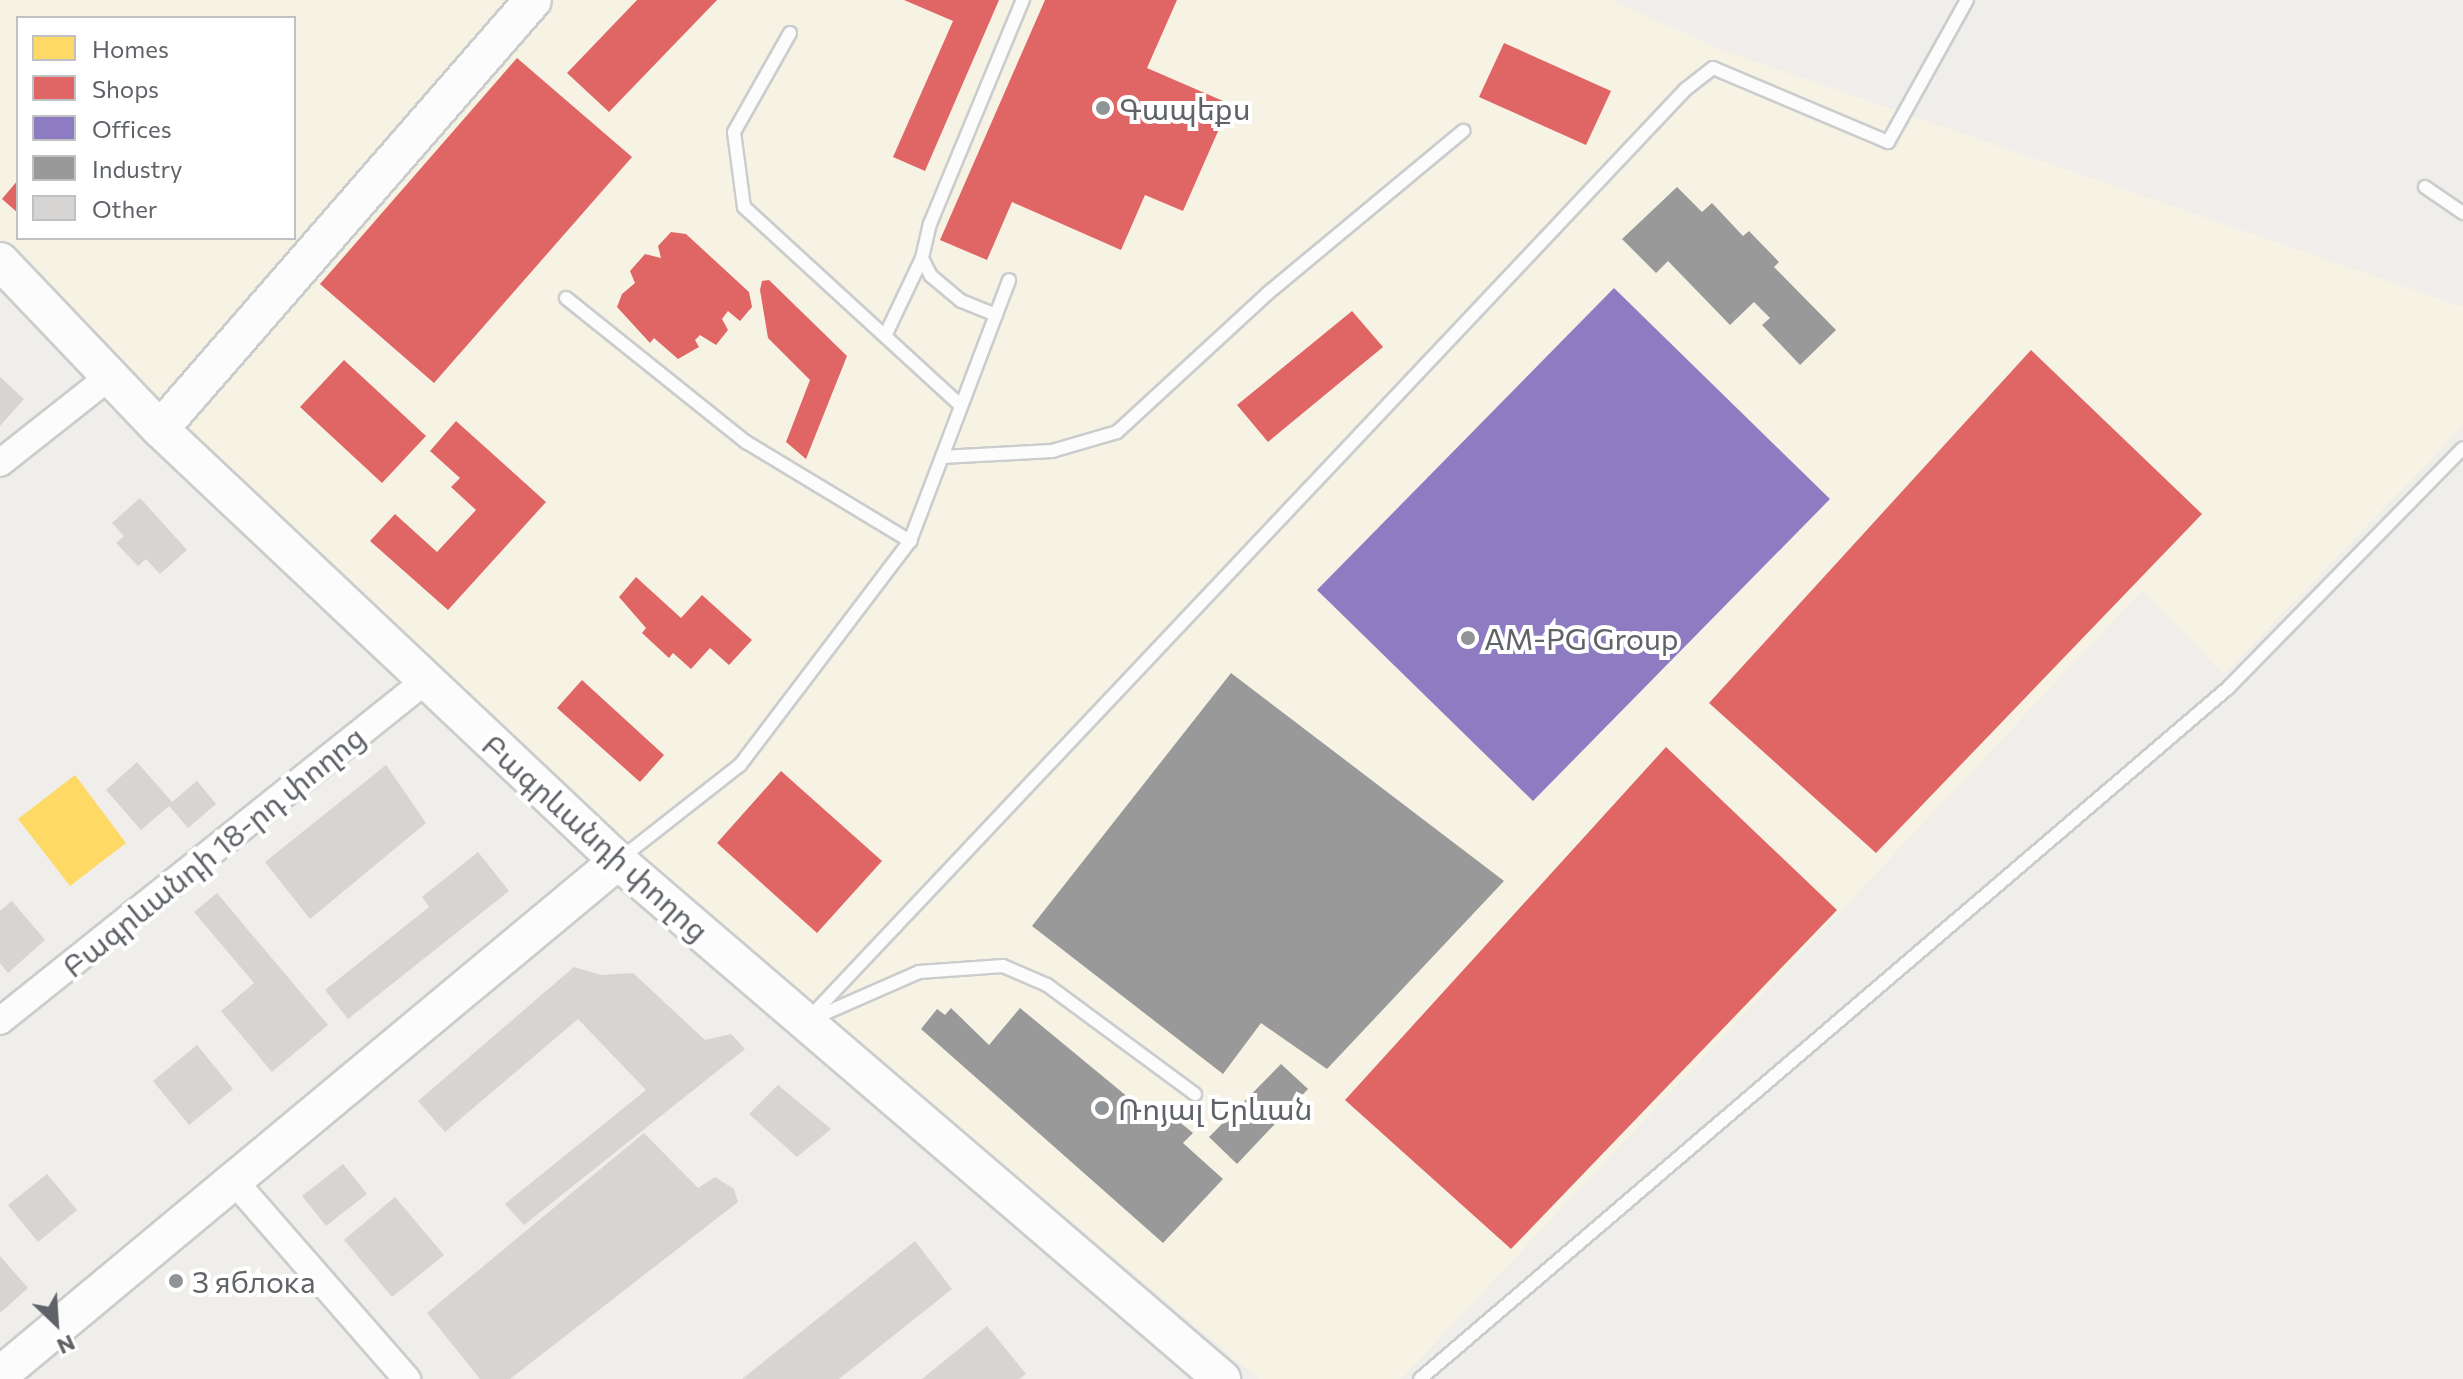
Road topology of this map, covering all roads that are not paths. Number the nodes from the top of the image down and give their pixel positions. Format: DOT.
graph roads {
  1 [pos="533,0"];
  2 [pos="1023,0"];
  3 [pos="1967,0"];
  4 [pos="790,33"];
  5 [pos="1463,131"];
  6 [pos="2425,187"];
  7 [pos="2463,213"];
  8 [pos="922,258"];
  9 [pos="0,261"];
  10 [pos="1009,280"];
  11 [pos="566,298"];
  12 [pos="996,315"];
  13 [pos="885,336"];
  14 [pos="110,376"];
  15 [pos="961,406"];
  16 [pos="160,429"];
  17 [pos="2463,448"];
  18 [pos="942,457"];
  19 [pos="0,463"];
  20 [pos="910,541"];
  21 [pos="425,681"];
  22 [pos="618,861"];
  23 [pos="0,1021"];
  24 [pos="805,1022"];
  25 [pos="1195,1094"];
  26 [pos="235,1182"];
  27 [pos="0,1375"];
  28 [pos="407,1379"];
  29 [pos="1222,1379"];
  30 [pos="1420,1379"];
  1 -- 16 [label="main road"];
  2 -- 8 [label="lane"];
  3 -- 24 [label="lane"];
  4 -- 13 [label="lane"];
  5 -- 18 [label="lane"];
  6 -- 7 [label="lane"];
  8 -- 12 [label="lane"];
  8 -- 13 [label="lane"];
  9 -- 14 [label="main road, Բագրևանդի փողոց"];
  10 -- 12 [label="lane"];
  11 -- 20 [label="lane"];
  12 -- 15 [label="lane"];
  13 -- 15 [label="lane"];
  14 -- 16 [label="main road, Բագրևանդի փողոց"];
  14 -- 19 [label="street"];
  15 -- 18 [label="lane"];
  16 -- 21 [label="main road, Բագրևանդի փողոց"];
  17 -- 30 [label="lane"];
  18 -- 20 [label="lane"];
  20 -- 22 [label="lane"];
  21 -- 22 [label="main road, Բագրևանդի փողոց"];
  21 -- 23 [label="street, Բագրևանդի 18-րդ փողոց"];
  22 -- 24 [label="main road, Բագրևանդի փողոց"];
  22 -- 26 [label="main road"];
  24 -- 25 [label="lane"];
  24 -- 29 [label="main road, Բագրևանդի փողոց"];
  26 -- 27 [label="main road"];
  26 -- 28 [label="street"];
}
